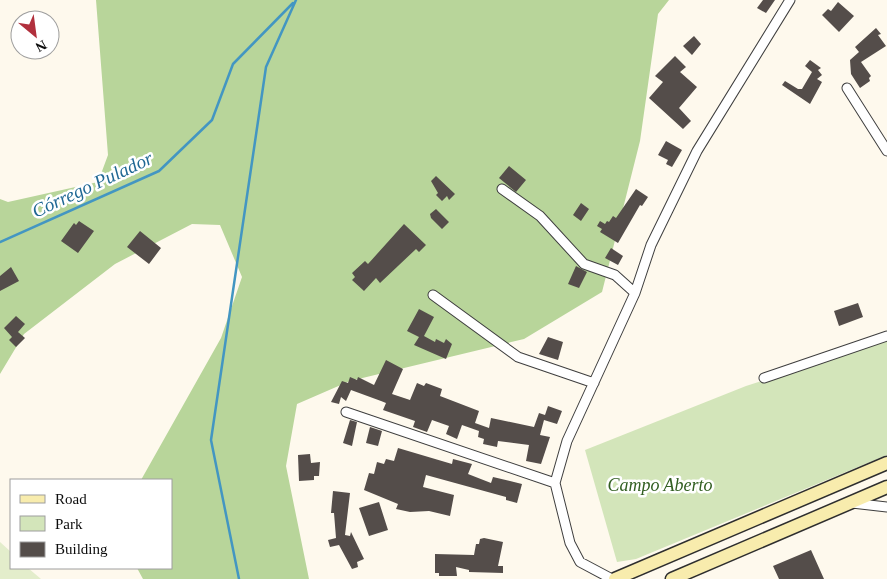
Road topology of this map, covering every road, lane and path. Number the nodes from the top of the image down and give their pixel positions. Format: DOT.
graph roads {
  1 [pos="790,0"];
  2 [pos="848,88"];
  3 [pos="887,151"];
  4 [pos="502,189"];
  5 [pos="635,293"];
  6 [pos="433,295"];
  7 [pos="887,336"];
  8 [pos="764,378"];
  9 [pos="594,383"];
  10 [pos="346,412"];
  11 [pos="887,463"];
  12 [pos="555,483"];
  13 [pos="887,487"];
  14 [pos="809,496"];
  15 [pos="852,502"];
  16 [pos="887,507"];
  17 [pos="818,517"];
  18 [pos="613,579"];
  19 [pos="672,579"];
  1 -- 5 [label="street"];
  2 -- 3 [label="street"];
  4 -- 5 [label="street"];
  5 -- 9 [label="street"];
  6 -- 9 [label="street"];
  7 -- 8 [label="street"];
  9 -- 12 [label="street"];
  10 -- 12 [label="street"];
  11 -- 14 [label="street"];
  12 -- 18 [label="street"];
  13 -- 15 [label="street"];
  14 -- 17 [label="street"];
  14 -- 18 [label="street"];
  15 -- 16 [label="street"];
  15 -- 17 [label="street"];
  17 -- 19 [label="street"];
}
